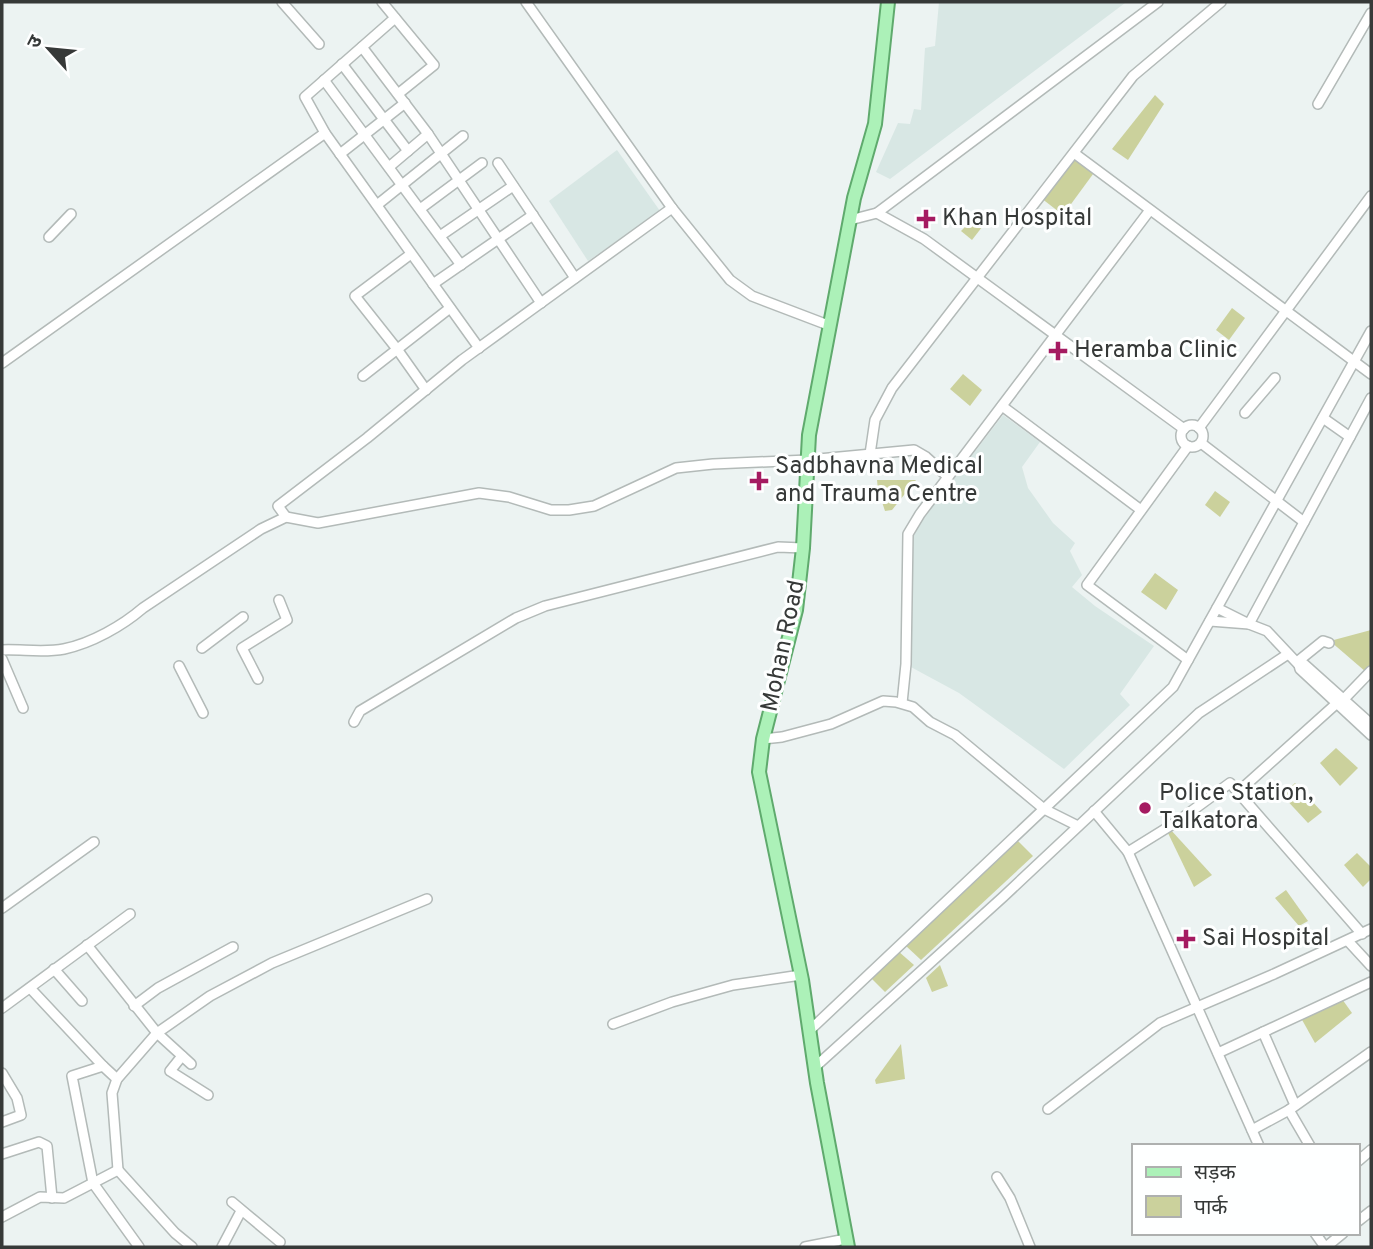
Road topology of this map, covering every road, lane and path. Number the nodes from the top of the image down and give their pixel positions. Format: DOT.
graph roads {
  1 [pos="282,2"];
  2 [pos="382,2"];
  3 [pos="526,2"];
  4 [pos="888,2"];
  5 [pos="1158,2"];
  6 [pos="1221,2"];
  7 [pos="1371,13"];
  8 [pos="395,18"];
  9 [pos="319,44"];
  10 [pos="362,47"];
  11 [pos="342,64"];
  12 [pos="324,80"];
  13 [pos="398,93"];
  14 [pos="405,103"];
  15 [pos="1318,104"];
  16 [pos="384,119"];
  17 [pos="325,133"];
  18 [pos="365,134"];
  19 [pos="428,134"];
  20 [pos="463,136"];
  21 [pos="408,151"];
  22 [pos="441,153"];
  23 [pos="1074,153"];
  24 [pos="340,154"];
  25 [pos="482,163"];
  26 [pos="498,163"];
  27 [pos="389,167"];
  28 [pos="459,180"];
  29 [pos="402,185"];
  30 [pos="513,186"];
  31 [pos="1371,196"];
  32 [pos="377,205"];
  33 [pos="672,208"];
  34 [pos="420,209"];
  35 [pos="479,209"];
  36 [pos="1150,210"];
  37 [pos="877,213"];
  38 [pos="71,214"];
  39 [pos="533,215"];
  40 [pos="850,220"];
  41 [pos="440,236"];
  42 [pos="49,237"];
  43 [pos="498,239"];
  44 [pos="411,254"];
  45 [pos="461,265"];
  46 [pos="575,278"];
  47 [pos="977,278"];
  48 [pos="433,284"];
  49 [pos="541,303"];
  50 [pos="450,308"];
  51 [pos="1286,311"];
  52 [pos="828,325"];
  53 [pos="1371,331"];
  54 [pos="1055,336"];
  55 [pos="479,348"];
  56 [pos="397,349"];
  57 [pos="1354,362"];
  58 [pos="2,363"];
  59 [pos="1371,374"];
  60 [pos="363,376"];
  61 [pos="1275,378"];
  62 [pos="426,390"];
  63 [pos="1371,398"];
  64 [pos="1002,406"];
  65 [pos="1245,413"];
  66 [pos="1367,417"];
  67 [pos="1323,418"];
  68 [pos="1199,428"];
  69 [pos="1184,429"];
  70 [pos="1350,437"];
  71 [pos="1200,443"];
  72 [pos="1188,446"];
  73 [pos="870,454"];
  74 [pos="807,460"];
  75 [pos="948,477"];
  76 [pos="1277,501"];
  77 [pos="1141,510"];
  78 [pos="286,517"];
  79 [pos="1304,522"];
  80 [pos="803,548"];
  81 [pos="279,600"];
  82 [pos="1217,608"];
  83 [pos="243,617"];
  84 [pos="1210,621"];
  85 [pos="1249,624"];
  86 [pos="1329,643"];
  87 [pos="202,648"];
  88 [pos="2,650"];
  89 [pos="1288,654"];
  90 [pos="2,659"];
  91 [pos="1188,660"];
  92 [pos="1298,663"];
  93 [pos="179,666"];
  94 [pos="1371,671"];
  95 [pos="258,679"];
  96 [pos="1339,702"];
  97 [pos="902,703"];
  98 [pos="23,708"];
  99 [pos="203,713"];
  100 [pos="354,722"];
  101 [pos="1371,724"];
  102 [pos="1371,735"];
  103 [pos="763,738"];
  104 [pos="1238,792"];
  105 [pos="1044,808"];
  106 [pos="1094,811"];
  107 [pos="1078,827"];
  108 [pos="94,842"];
  109 [pos="1128,852"];
  110 [pos="427,899"];
  111 [pos="2,908"];
  112 [pos="130,914"];
  113 [pos="1371,929"];
  114 [pos="1362,934"];
  115 [pos="1348,941"];
  116 [pos="87,945"];
  117 [pos="233,947"];
  118 [pos="1371,966"];
  119 [pos="54,969"];
  120 [pos="801,975"];
  121 [pos="1371,982"];
  122 [pos="30,988"];
  123 [pos="82,1001"];
  124 [pos="134,1006"];
  125 [pos="2,1008"];
  126 [pos="1198,1008"];
  127 [pos="612,1024"];
  128 [pos="809,1031"];
  129 [pos="1263,1032"];
  130 [pos="157,1033"];
  131 [pos="1371,1052"];
  132 [pos="1218,1053"];
  133 [pos="182,1056"];
  134 [pos="191,1065"];
  135 [pos="103,1066"];
  136 [pos="815,1067"];
  137 [pos="2,1073"];
  138 [pos="117,1079"];
  139 [pos="208,1095"];
  140 [pos="1292,1108"];
  141 [pos="1048,1109"];
  142 [pos="2,1122"];
  143 [pos="1252,1130"];
  144 [pos="1258,1144"];
  145 [pos="1309,1144"];
  146 [pos="2,1154"];
  147 [pos="118,1170"];
  148 [pos="997,1177"];
  149 [pos="93,1183"];
  150 [pos="52,1198"];
  151 [pos="232,1202"];
  152 [pos="242,1211"];
  153 [pos="1371,1211"];
  154 [pos="2,1217"];
  155 [pos="1359,1217"];
  156 [pos="1341,1235"];
  157 [pos="280,1242"];
  158 [pos="847,1243"];
  159 [pos="139,1247"];
  160 [pos="192,1247"];
  161 [pos="222,1247"];
  162 [pos="805,1247"];
  163 [pos="1030,1247"];
  164 [pos="1326,1247"];
  1 -- 9 [label="street"];
  2 -- 8 [label="street"];
  3 -- 33 [label="street"];
  4 -- 40 [label="main road, Mohan Road"];
  5 -- 37 [label="street"];
  6 -- 23 [label="street"];
  7 -- 15 [label="street"];
  8 -- 10 [label="street"];
  8 -- 13 [label="street"];
  10 -- 11 [label="street"];
  10 -- 13 [label="street"];
  11 -- 12 [label="street"];
  11 -- 16 [label="street"];
  12 -- 17 [label="street"];
  12 -- 18 [label="street"];
  13 -- 14 [label="street"];
  14 -- 16 [label="street"];
  14 -- 19 [label="street"];
  16 -- 18 [label="street"];
  16 -- 21 [label="street"];
  17 -- 24 [label="street"];
  17 -- 58 [label="street"];
  18 -- 24 [label="street"];
  18 -- 27 [label="street"];
  19 -- 21 [label="street"];
  19 -- 22 [label="street"];
  20 -- 22 [label="street"];
  21 -- 27 [label="street"];
  22 -- 28 [label="street"];
  22 -- 29 [label="street"];
  23 -- 36 [label="street"];
  23 -- 47 [label="street"];
  24 -- 32 [label="street"];
  25 -- 28 [label="street"];
  26 -- 30 [label="street"];
  27 -- 29 [label="street"];
  28 -- 34 [label="street"];
  28 -- 35 [label="street"];
  29 -- 32 [label="street"];
  29 -- 34 [label="street"];
  30 -- 35 [label="street"];
  30 -- 39 [label="street"];
  31 -- 51 [label="street"];
  32 -- 44 [label="street"];
  33 -- 46 [label="street"];
  33 -- 52 [label="street"];
  34 -- 41 [label="street"];
  35 -- 41 [label="street"];
  35 -- 43 [label="street"];
  36 -- 51 [label="street"];
  36 -- 54 [label="street"];
  37 -- 40 [label="street"];
  37 -- 47 [label="street"];
  38 -- 42 [label="street"];
  39 -- 43 [label="street"];
  39 -- 46 [label="street"];
  40 -- 52 [label="main road, Mohan Road"];
  41 -- 45 [label="street"];
  43 -- 45 [label="street"];
  43 -- 49 [label="street"];
  44 -- 48 [label="street"];
  44 -- 56 [label="street"];
  45 -- 48 [label="street"];
  46 -- 49 [label="street"];
  47 -- 54 [label="street"];
  47 -- 73 [label="street"];
  48 -- 50 [label="street"];
  49 -- 55 [label="street"];
  50 -- 55 [label="street"];
  50 -- 56 [label="street"];
  51 -- 57 [label="street"];
  51 -- 68 [label="street"];
  52 -- 74 [label="main road, Mohan Road"];
  53 -- 57 [label="street"];
  54 -- 64 [label="street"];
  54 -- 69 [label="street"];
  55 -- 62 [label="street"];
  56 -- 60 [label="street"];
  56 -- 62 [label="street"];
  57 -- 59 [label="street"];
  57 -- 67 [label="street"];
  61 -- 65 [label="street"];
  62 -- 78 [label="street"];
  63 -- 66 [label="street"];
  64 -- 75 [label="street"];
  64 -- 77 [label="street"];
  66 -- 70 [label="street"];
  67 -- 70 [label="street"];
  67 -- 76 [label="street"];
  68 -- 69 [label="street"];
  68 -- 71 [label="street"];
  69 -- 72 [label="street"];
  70 -- 79 [label="street"];
  71 -- 72 [label="street"];
  71 -- 76 [label="street"];
  72 -- 77 [label="street"];
  73 -- 74 [label="street"];
  73 -- 75 [label="street"];
  74 -- 78 [label="street"];
  74 -- 80 [label="main road, Mohan Road"];
  75 -- 97 [label="street"];
  76 -- 79 [label="street"];
  76 -- 82 [label="street"];
  77 -- 91 [label="street"];
  78 -- 88 [label="street"];
  79 -- 85 [label="street"];
  80 -- 100 [label="street"];
  80 -- 103 [label="main road, Mohan Road"];
  81 -- 95 [label="street"];
  82 -- 84 [label="street"];
  82 -- 85 [label="street"];
  83 -- 87 [label="street"];
  84 -- 85 [label="street"];
  84 -- 91 [label="street"];
  85 -- 89 [label="street"];
  86 -- 92 [label="street"];
  89 -- 92 [label="street"];
  89 -- 106 [label="street"];
  90 -- 98 [label="street"];
  91 -- 105 [label="street"];
  92 -- 96 [label="street"];
  93 -- 99 [label="street"];
  94 -- 96 [label="street"];
  96 -- 101 [label="street"];
  96 -- 102 [label="street"];
  96 -- 104 [label="street"];
  97 -- 103 [label="street"];
  97 -- 105 [label="street"];
  103 -- 120 [label="main road, Mohan Road"];
  104 -- 109 [label="street"];
  104 -- 114 [label="street"];
  105 -- 107 [label="street"];
  105 -- 128 [label="street"];
  106 -- 107 [label="street"];
  106 -- 109 [label="street"];
  107 -- 136 [label="street"];
  108 -- 111 [label="street"];
  109 -- 126 [label="street"];
  110 -- 130 [label="street"];
  112 -- 116 [label="street"];
  113 -- 114 [label="street"];
  114 -- 115 [label="street"];
  115 -- 118 [label="street"];
  115 -- 126 [label="street"];
  116 -- 119 [label="street"];
  116 -- 124 [label="street"];
  117 -- 124 [label="street"];
  119 -- 122 [label="street"];
  119 -- 123 [label="street"];
  120 -- 127 [label="street"];
  120 -- 128 [label="main road, Mohan Road"];
  121 -- 129 [label="street"];
  122 -- 125 [label="street"];
  122 -- 135 [label="street"];
  124 -- 130 [label="street"];
  126 -- 132 [label="street"];
  126 -- 141 [label="street"];
  128 -- 136 [label="main road, Mohan Road"];
  129 -- 132 [label="street"];
  129 -- 140 [label="street"];
  130 -- 133 [label="street"];
  130 -- 138 [label="street"];
  131 -- 140 [label="street"];
  132 -- 143 [label="street"];
  133 -- 134 [label="street"];
  133 -- 139 [label="street"];
  135 -- 138 [label="street"];
  135 -- 149 [label="street"];
  136 -- 158 [label="main road, Mohan Road"];
  137 -- 142 [label="street"];
  138 -- 147 [label="street"];
  140 -- 143 [label="street"];
  140 -- 145 [label="street"];
  143 -- 144 [label="street"];
  146 -- 150 [label="street"];
  147 -- 149 [label="street"];
  147 -- 160 [label="street"];
  148 -- 163 [label="street"];
  149 -- 150 [label="street"];
  149 -- 159 [label="street"];
  150 -- 154 [label="street"];
  151 -- 152 [label="street"];
  152 -- 157 [label="street"];
  152 -- 161 [label="street"];
  153 -- 155 [label="street"];
  156 -- 164 [label="street"];
  158 -- 162 [label="street"];
}
